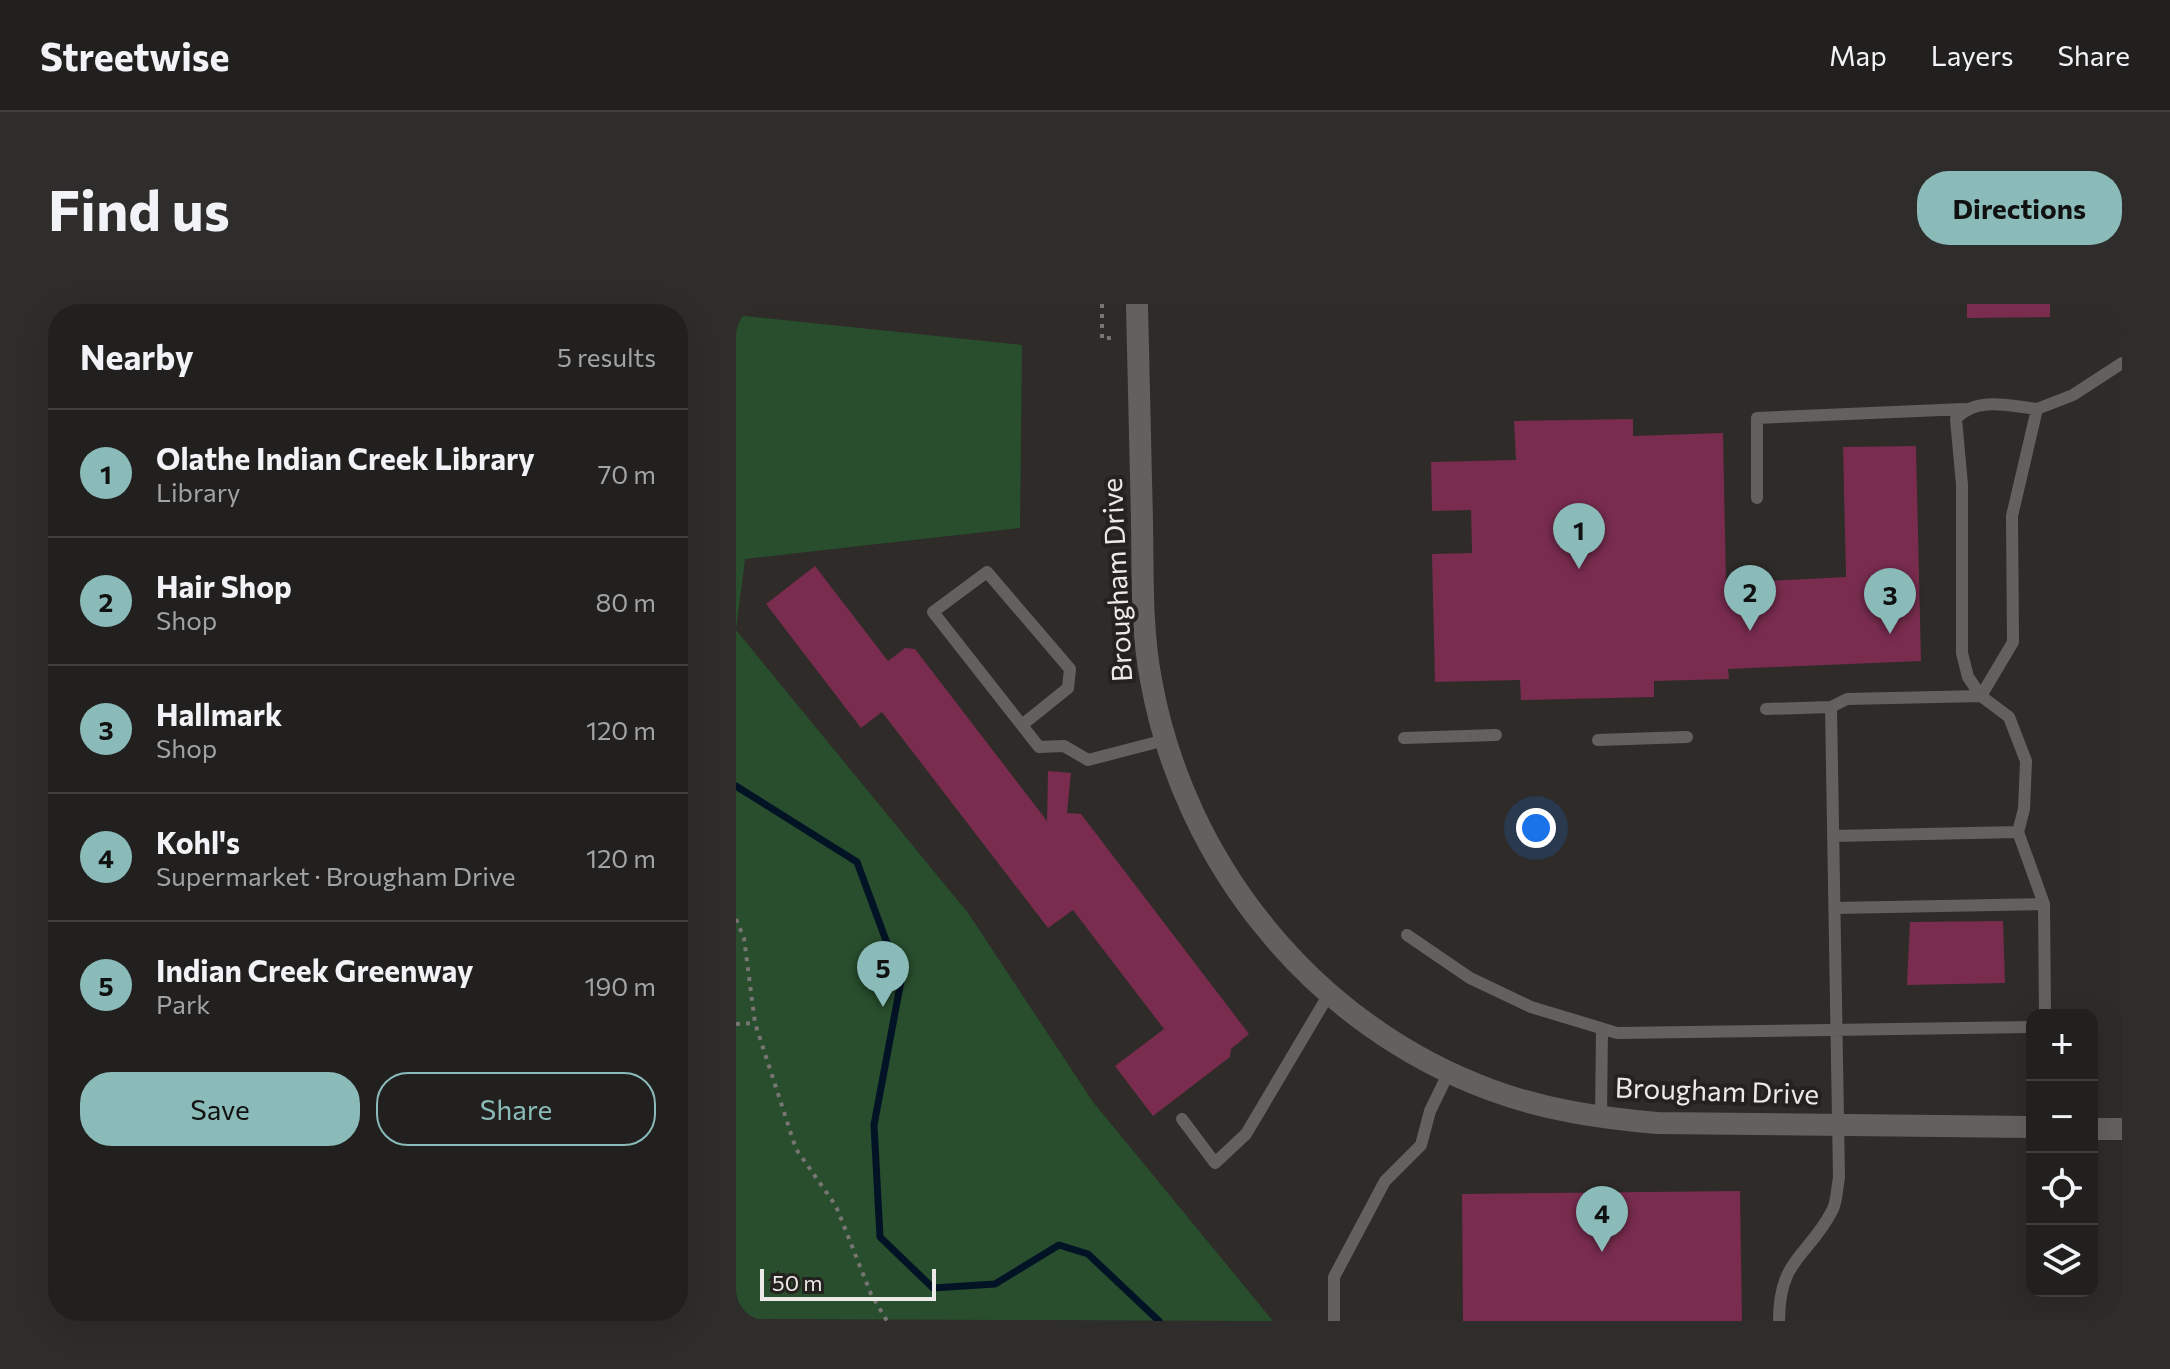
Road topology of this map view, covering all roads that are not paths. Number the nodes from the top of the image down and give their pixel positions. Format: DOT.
graph roads {
  1 [pos="1137,304"];
  2 [pos="2122,363"];
  3 [pos="1964,409"];
  4 [pos="2037,409"];
  5 [pos="1757,498"];
  6 [pos="1981,696"];
  7 [pos="1831,707"];
  8 [pos="1766,709"];
  9 [pos="1022,725"];
  10 [pos="1496,735"];
  11 [pos="1687,737"];
  12 [pos="1404,738"];
  13 [pos="1165,740"];
  14 [pos="1598,740"];
  15 [pos="2018,832"];
  16 [pos="1833,836"];
  17 [pos="2044,904"];
  18 [pos="1835,908"];
  19 [pos="1407,935"];
  20 [pos="1329,994"];
  21 [pos="2045,1009"];
  22 [pos="2026,1027"];
  23 [pos="1602,1029"];
  24 [pos="1838,1030"];
  25 [pos="1449,1072"];
  26 [pos="1601,1118"];
  27 [pos="1182,1119"];
  28 [pos="1839,1124"];
  29 [pos="2026,1127"];
  30 [pos="2098,1129"];
  31 [pos="2122,1129"];
  32 [pos="1334,1321"];
  33 [pos="1779,1321"];
  1 -- 13 [label="street, Brougham Drive"];
  2 -- 4 [label="lane"];
  3 -- 4 [label="lane"];
  3 -- 5 [label="lane"];
  3 -- 6 [label="lane"];
  4 -- 6 [label="lane"];
  6 -- 7 [label="lane"];
  6 -- 15 [label="lane"];
  7 -- 8 [label="lane"];
  7 -- 16 [label="lane"];
  9 -- 9 [label="lane"];
  9 -- 13 [label="lane"];
  10 -- 12 [label="lane"];
  11 -- 14 [label="lane"];
  13 -- 20 [label="street, Brougham Drive"];
  15 -- 16 [label="lane"];
  15 -- 17 [label="lane"];
  16 -- 18 [label="lane"];
  17 -- 18 [label="lane"];
  17 -- 21 [label="lane"];
  18 -- 24 [label="lane"];
  19 -- 23 [label="lane"];
  20 -- 25 [label="street, Brougham Drive"];
  20 -- 27 [label="lane"];
  22 -- 24 [label="lane"];
  23 -- 24 [label="lane"];
  23 -- 26 [label="lane"];
  24 -- 28 [label="lane"];
  25 -- 26 [label="street, Brougham Drive"];
  25 -- 32 [label="lane"];
  26 -- 28 [label="street, Brougham Drive"];
  28 -- 29 [label="street, Brougham Drive"];
  28 -- 33 [label="lane"];
  30 -- 31 [label="street"];
}
